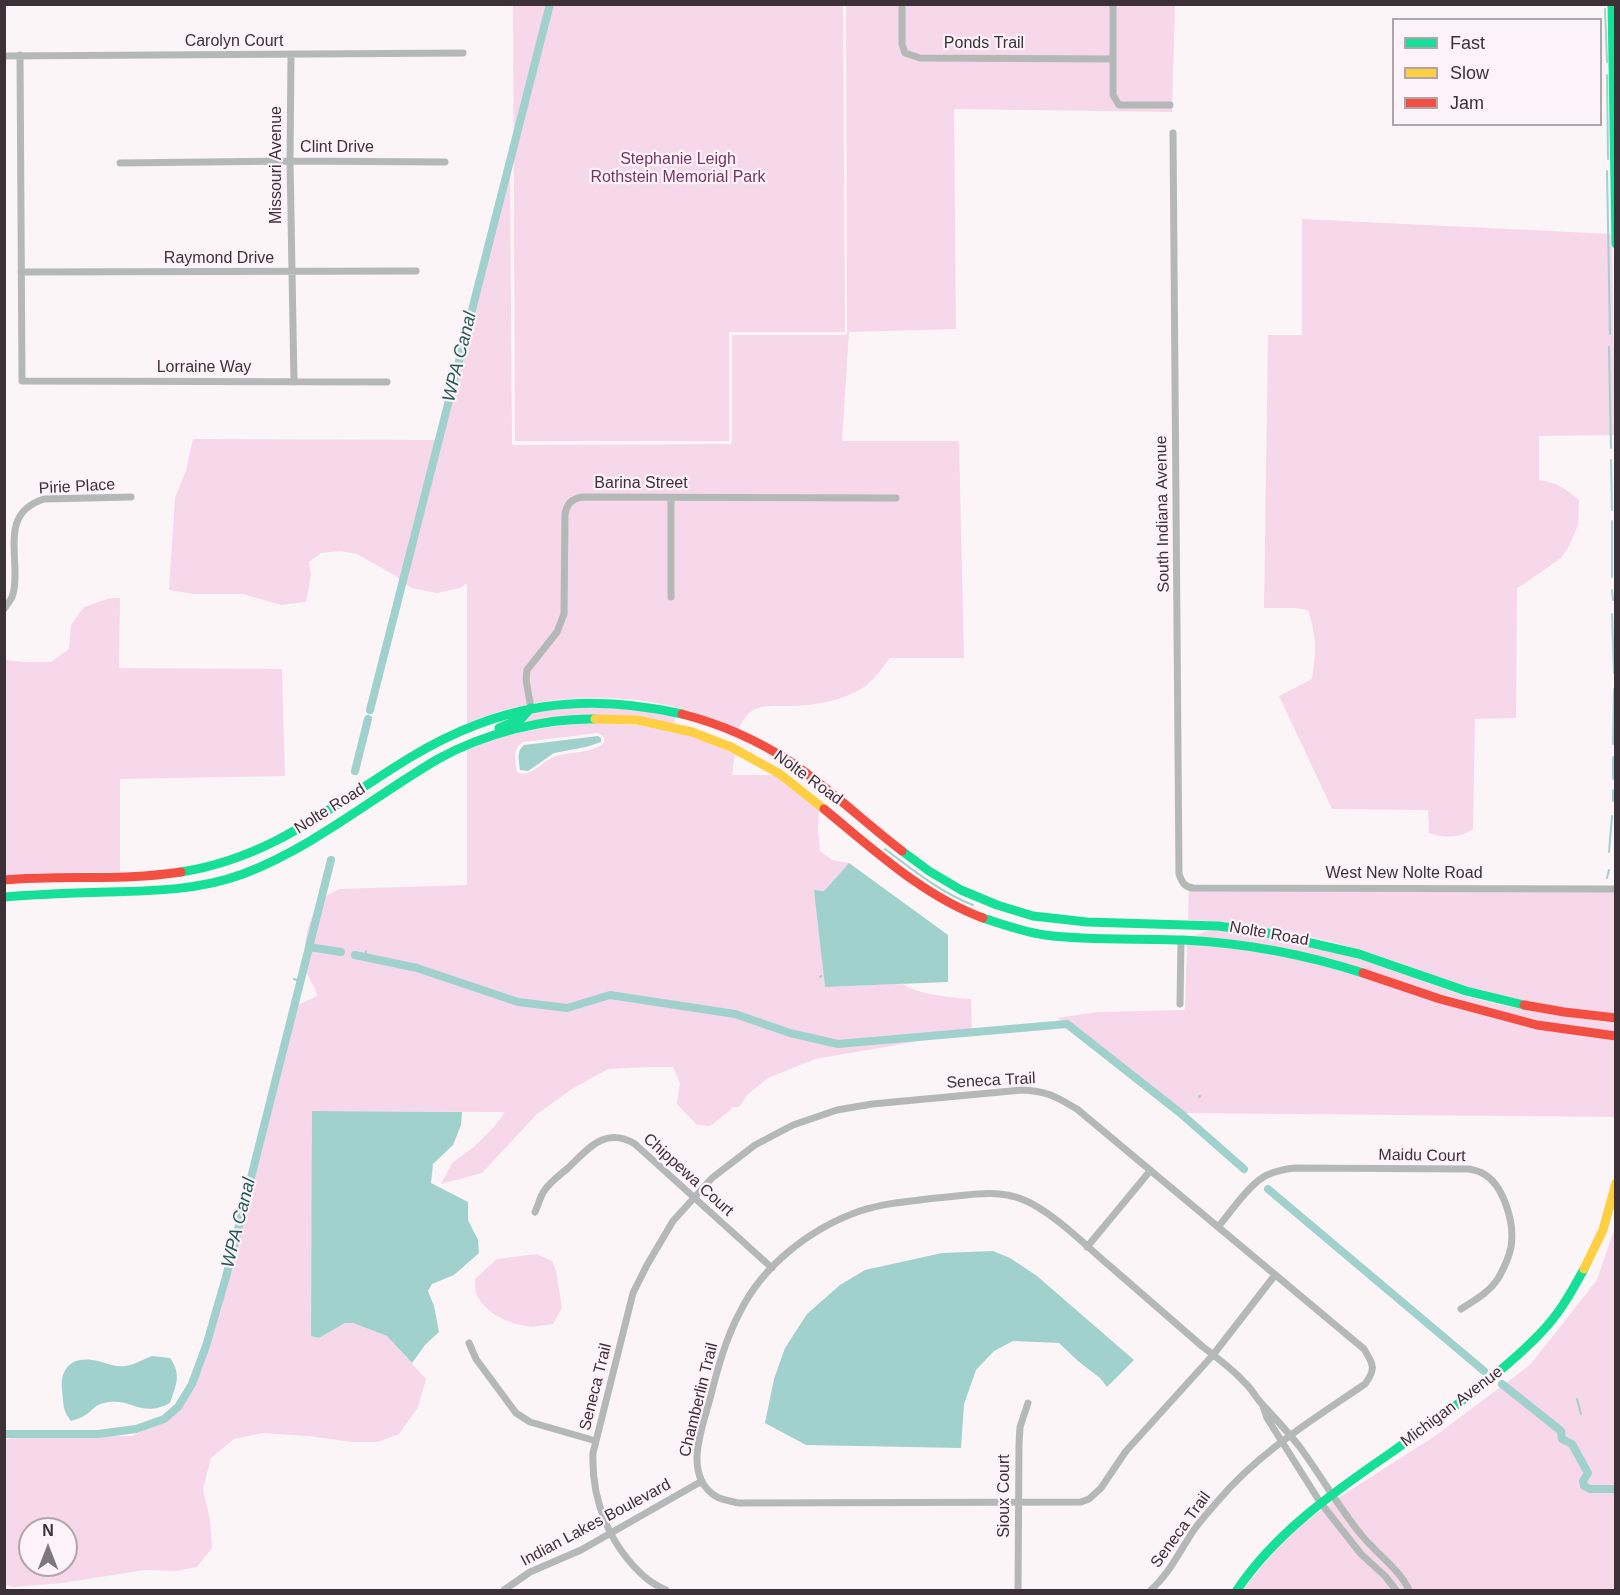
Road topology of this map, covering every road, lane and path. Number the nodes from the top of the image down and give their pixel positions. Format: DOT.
graph roads {
  1 [pos="902,4"];
  2 [pos="1113,4"];
  3 [pos="1612,4"];
  4 [pos="463,53"];
  5 [pos="20,55"];
  6 [pos="291,55"];
  7 [pos="4,56"];
  8 [pos="1113,58"];
  9 [pos="1170,105"];
  10 [pos="1173,133"];
  11 [pos="290,161"];
  12 [pos="445,162"];
  13 [pos="120,163"];
  14 [pos="1615,236"];
  15 [pos="1616,244"];
  16 [pos="416,271"];
  17 [pos="21,272"];
  18 [pos="291,272"];
  19 [pos="294,382"];
  20 [pos="387,382"];
  21 [pos="131,497"];
  22 [pos="671,498"];
  23 [pos="896,498"];
  24 [pos="671,597"];
  25 [pos="4,609"];
  26 [pos="531,708"];
  27 [pos="462,748"];
  28 [pos="340,803"];
  29 [pos="314,821"];
  30 [pos="336,825"];
  31 [pos="306,843"];
  32 [pos="4,880"];
  33 [pos="1193,888"];
  34 [pos="1616,888"];
  35 [pos="4,897"];
  36 [pos="1212,925"];
  37 [pos="1181,940"];
  38 [pos="1180,1004"];
  39 [pos="1616,1018"];
  40 [pos="1616,1036"];
  41 [pos="1150,1171"];
  42 [pos="1616,1183"];
  43 [pos="694,1198"];
  44 [pos="535,1212"];
  45 [pos="1218,1227"];
  46 [pos="1087,1247"];
  47 [pos="772,1268"];
  48 [pos="1275,1275"];
  49 [pos="1461,1309"];
  50 [pos="469,1343"];
  51 [pos="1213,1355"];
  52 [pos="1028,1403"];
  53 [pos="1262,1404"];
  54 [pos="1290,1435"];
  55 [pos="596,1440"];
  56 [pos="1281,1441"];
  57 [pos="702,1481"];
  58 [pos="1332,1493"];
  59 [pos="1019,1503"];
  60 [pos="1320,1503"];
  61 [pos="611,1534"];
  62 [pos="516,1582"];
  63 [pos="504,1590"];
  64 [pos="522,1590"];
  65 [pos="666,1590"];
  66 [pos="1018,1590"];
  67 [pos="1151,1590"];
  68 [pos="1237,1590"];
  69 [pos="1396,1590"];
  70 [pos="1409,1590"];
  1 -- 8 [label="street, Ponds Trail"];
  2 -- 8 [label="street"];
  3 -- 14 [label="street"];
  4 -- 6 [label="street, Carolyn Court"];
  5 -- 6 [label="street, Carolyn Court"];
  5 -- 7 [label="street, Carolyn Court"];
  5 -- 17 [label="street"];
  6 -- 11 [label="street, Missouri Avenue"];
  8 -- 9 [label="street"];
  10 -- 33 [label="street, South Indiana Avenue"];
  11 -- 12 [label="street, Clint Drive"];
  11 -- 13 [label="street, Clint Drive"];
  11 -- 18 [label="street, Missouri Avenue"];
  14 -- 15 [label="street"];
  16 -- 18 [label="street, Raymond Drive"];
  17 -- 18 [label="street, Raymond Drive"];
  17 -- 19 [label="street, Lorraine Way"];
  18 -- 19 [label="street, Missouri Avenue"];
  19 -- 20 [label="street, Lorraine Way"];
  21 -- 25 [label="street, Pirie Place"];
  22 -- 23 [label="street, Barina Street"];
  22 -- 24 [label="street"];
  22 -- 26 [label="street, Barina Street"];
  26 -- 27 [label="street"];
  26 -- 28 [label="street, Nolte Road"];
  26 -- 36 [label="street, Nolte Road"];
  27 -- 30 [label="street, Nolte Road"];
  27 -- 37 [label="street, Nolte Road"];
  28 -- 29 [label="street, Nolte Road"];
  28 -- 30 [label="street"];
  29 -- 31 [label="street"];
  29 -- 32 [label="street, Nolte Road"];
  30 -- 31 [label="street, Nolte Road"];
  31 -- 35 [label="street, Nolte Road"];
  33 -- 34 [label="street, West New Nolte Road"];
  36 -- 37 [label="street"];
  36 -- 39 [label="street, Nolte Road"];
  37 -- 38 [label="street"];
  37 -- 40 [label="street, Nolte Road"];
  41 -- 43 [label="street, Seneca Trail"];
  41 -- 45 [label="street, Seneca Trail"];
  41 -- 46 [label="street"];
  42 -- 58 [label="street, Michigan Avenue"];
  43 -- 44 [label="street, Chippewa Court"];
  43 -- 47 [label="street, Chippewa Court"];
  43 -- 55 [label="street, Seneca Trail"];
  45 -- 48 [label="street, Seneca Trail"];
  45 -- 49 [label="street, Maidu Court"];
  46 -- 47 [label="street, Chamberlin Trail"];
  46 -- 51 [label="street, Chamberlin Trail"];
  47 -- 57 [label="street, Chamberlin Trail"];
  48 -- 51 [label="street"];
  48 -- 54 [label="street, Seneca Trail"];
  50 -- 55 [label="street"];
  51 -- 53 [label="street"];
  51 -- 59 [label="street, Chamberlin Trail"];
  52 -- 59 [label="street, Sioux Court"];
  53 -- 54 [label="street"];
  53 -- 56 [label="street"];
  54 -- 56 [label="street, Seneca Trail"];
  54 -- 58 [label="street"];
  55 -- 61 [label="street, Seneca Trail"];
  56 -- 60 [label="street"];
  56 -- 67 [label="street, Seneca Trail"];
  57 -- 59 [label="street, Chamberlin Trail"];
  57 -- 61 [label="street, Indian Lakes Boulevard"];
  58 -- 60 [label="street, Michigan Avenue"];
  58 -- 70 [label="street"];
  59 -- 66 [label="street, Sioux Court"];
  60 -- 68 [label="street, Michigan Avenue"];
  60 -- 69 [label="street"];
  61 -- 62 [label="street, Indian Lakes Boulevard"];
  61 -- 65 [label="street, Seneca Trail"];
  62 -- 63 [label="street, Indian Lakes Boulevard"];
  62 -- 64 [label="street"];
}
